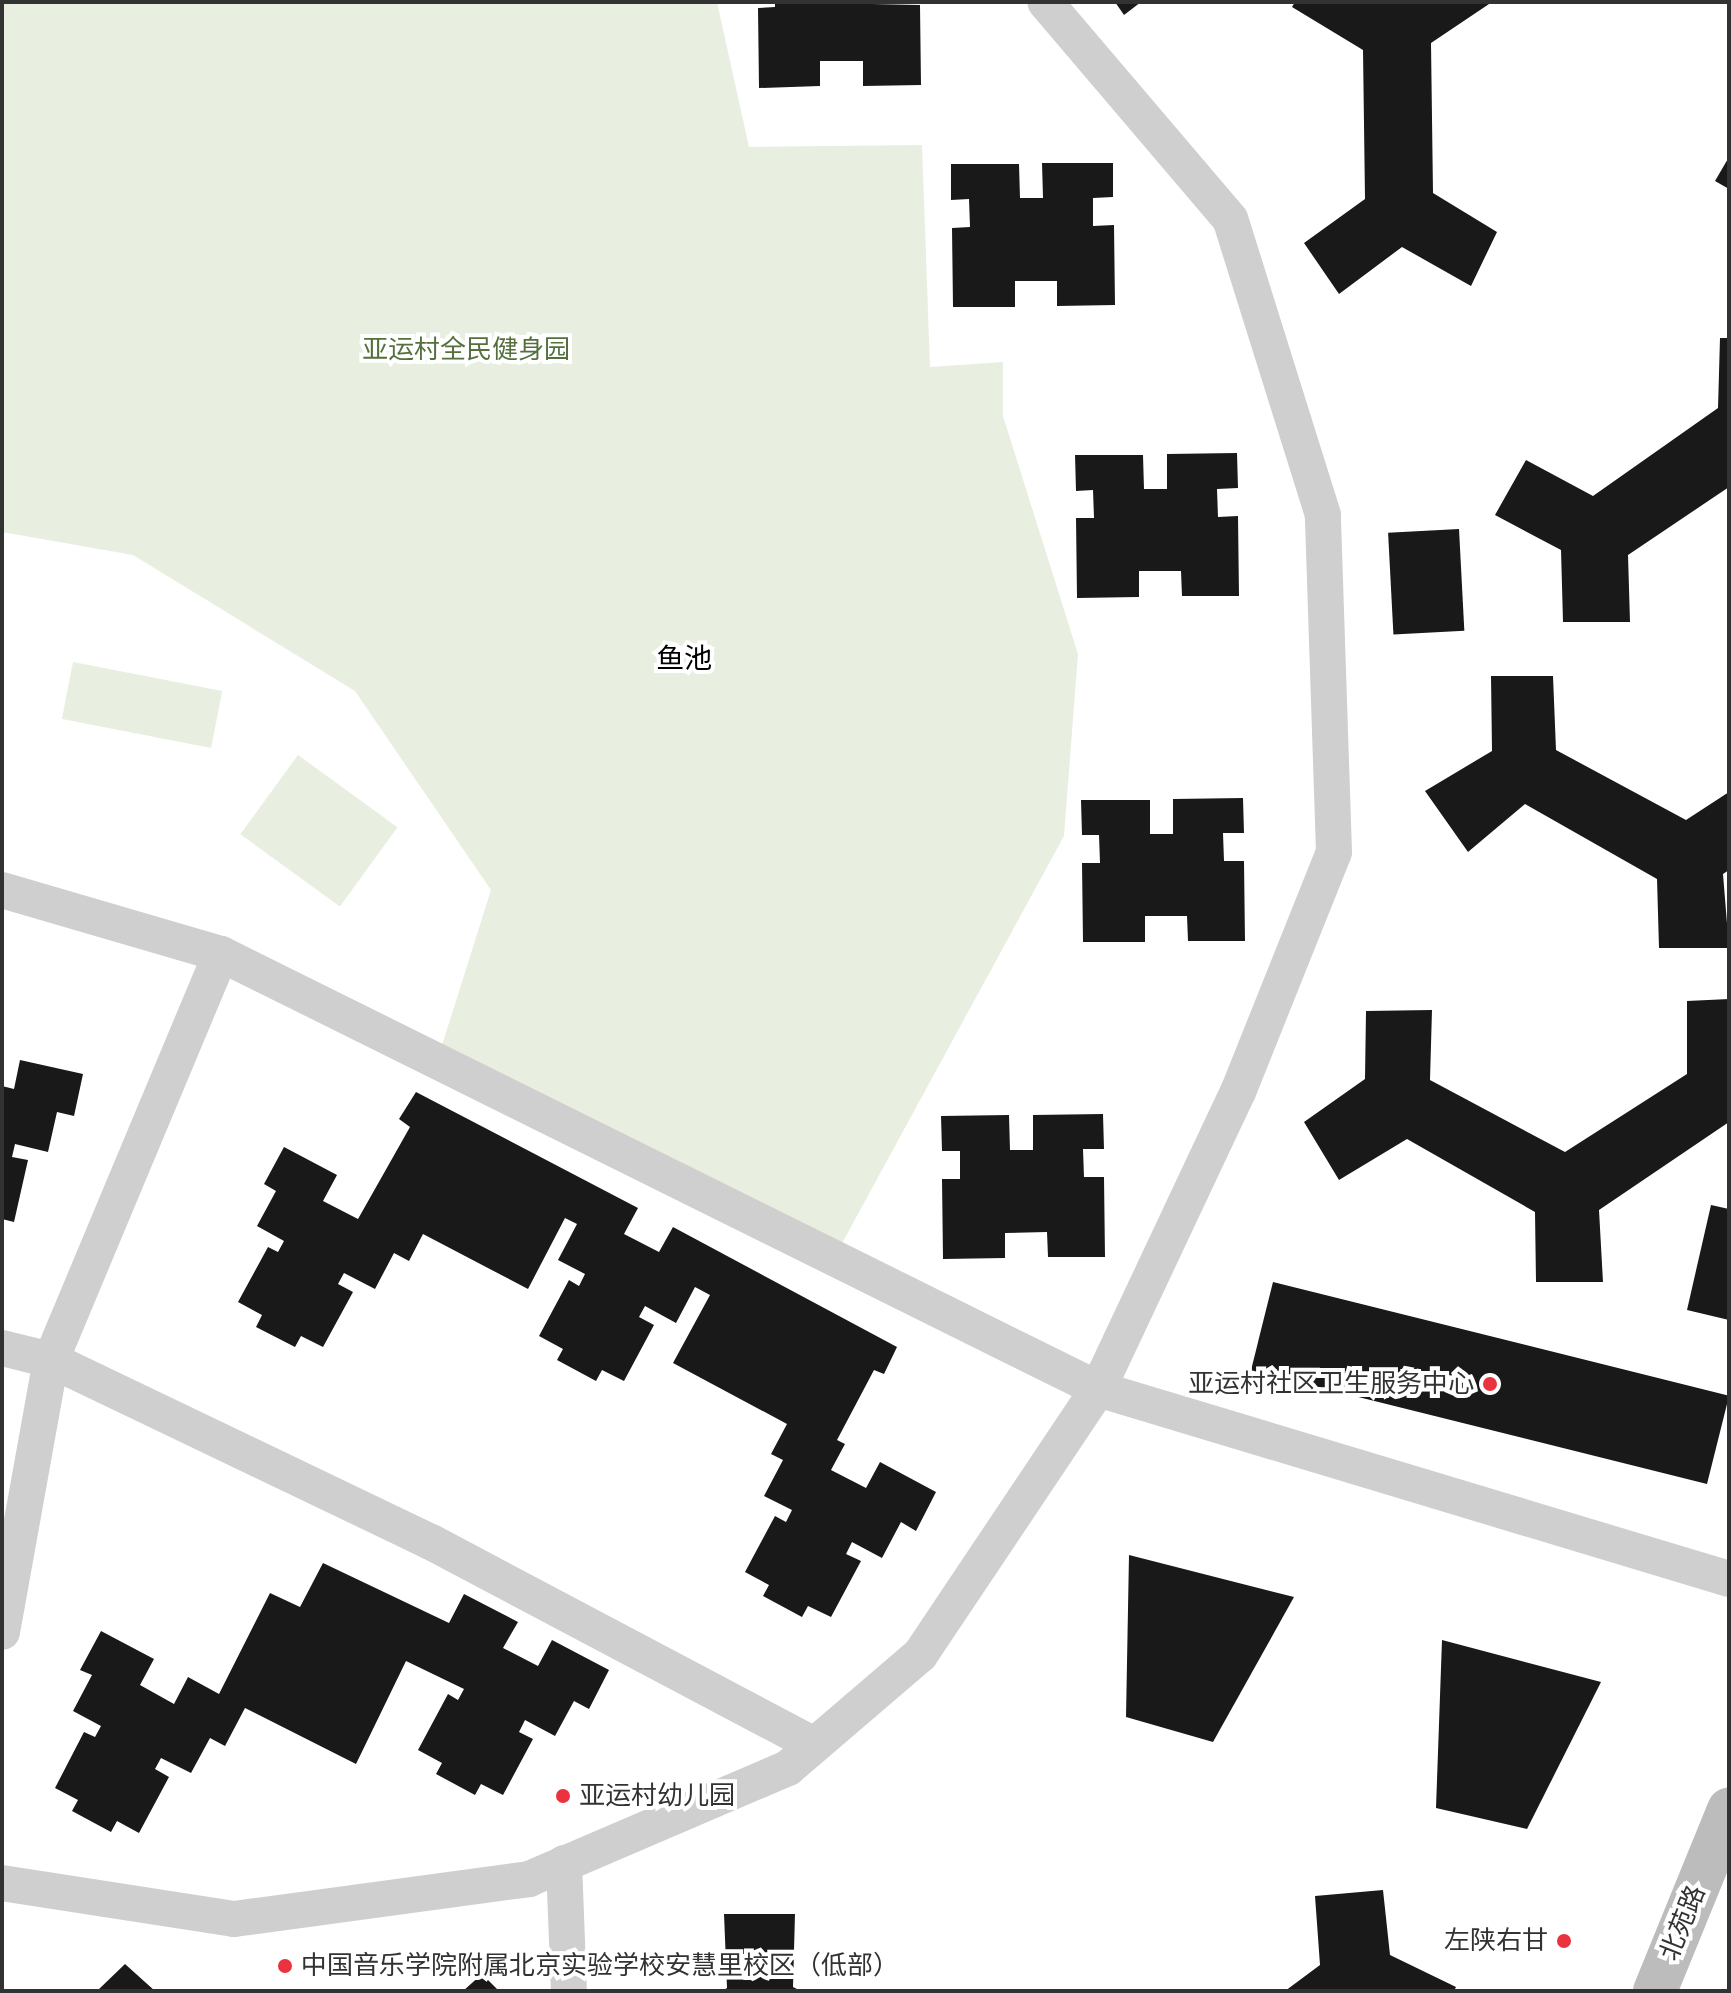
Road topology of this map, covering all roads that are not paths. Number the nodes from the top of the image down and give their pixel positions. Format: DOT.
graph roads {
  1 [pos="1045,2"];
  2 [pos="2,890"];
  3 [pos="221,954"];
  4 [pos="2,1348"];
  5 [pos="51,1360"];
  6 [pos="1098,1389"];
  7 [pos="1729,1579"];
  8 [pos="2,1632"];
  9 [pos="815,1745"];
  10 [pos="1729,1810"];
  11 [pos="564,1863"];
  12 [pos="2,1883"];
  13 [pos="569,1991"];
  14 [pos="1655,1991"];
  1 -- 6 [label="street"];
  2 -- 3 [label="street"];
  3 -- 5 [label="street"];
  3 -- 6 [label="street"];
  4 -- 5 [label="street"];
  5 -- 8 [label="street"];
  5 -- 9 [label="street"];
  6 -- 7 [label="street"];
  6 -- 9 [label="street"];
  9 -- 11 [label="street"];
  10 -- 14 [label="street, 北苑路"];
  11 -- 12 [label="street"];
  11 -- 13 [label="street"];
}
